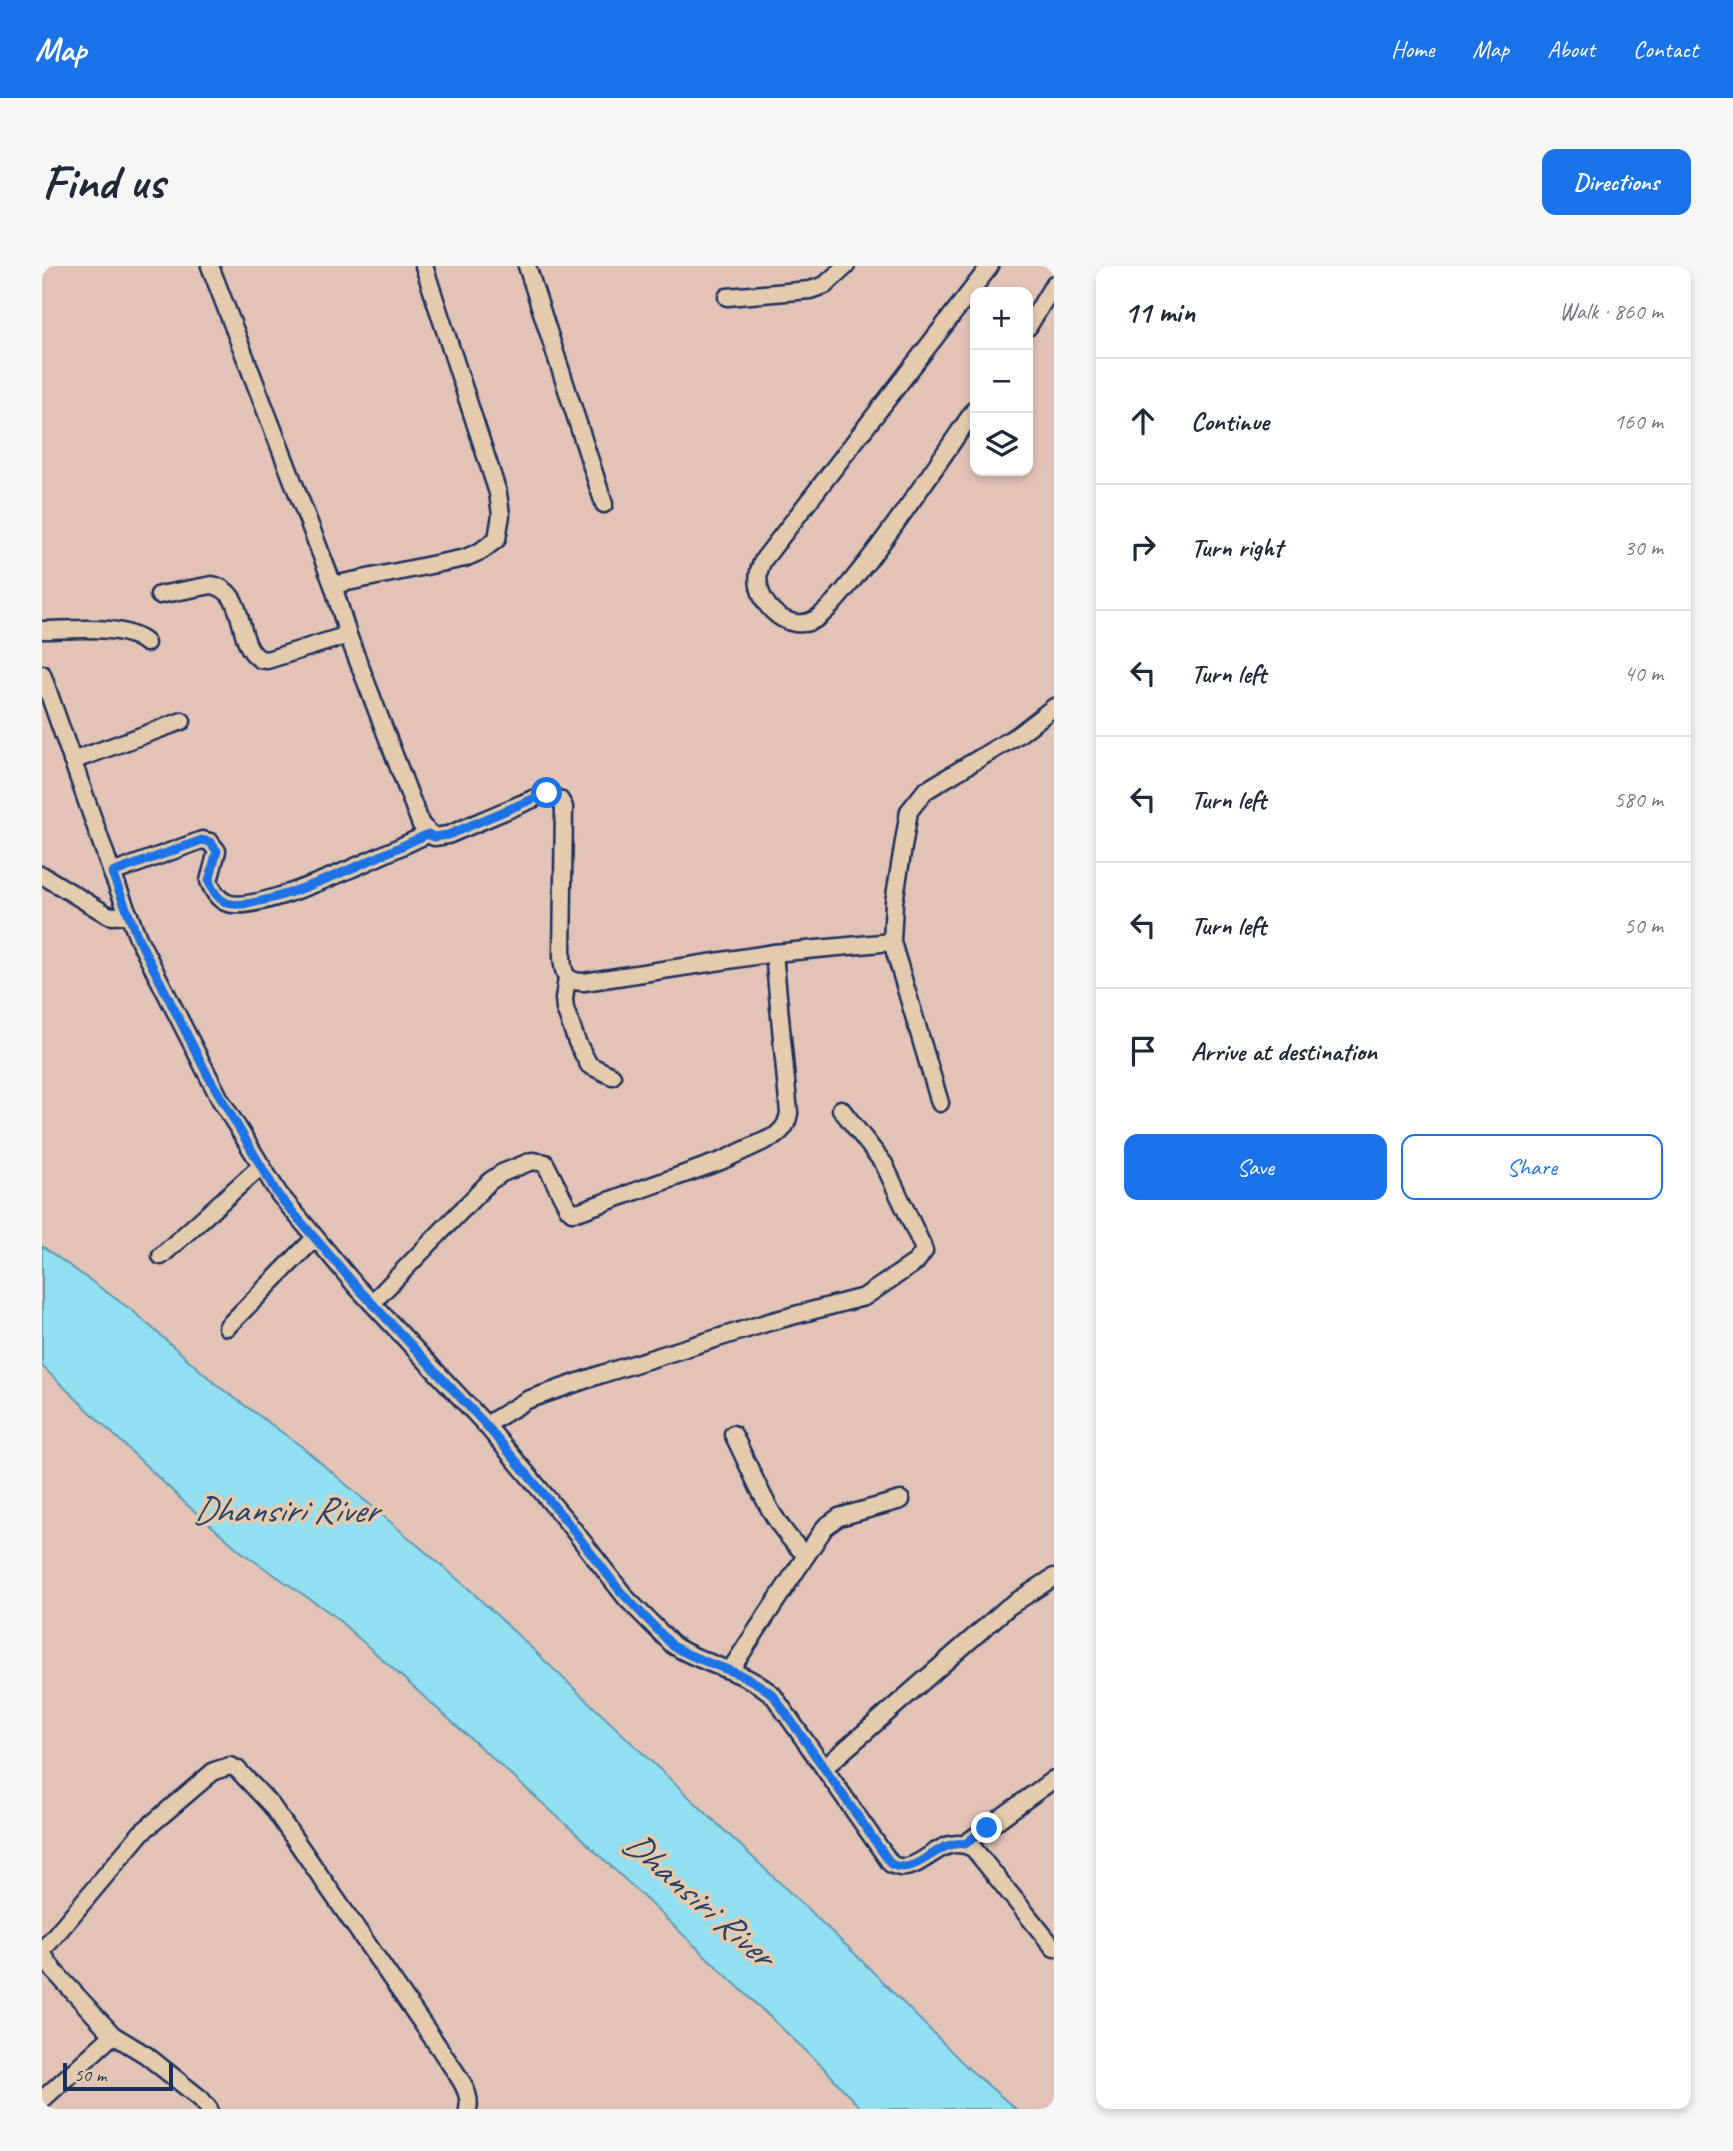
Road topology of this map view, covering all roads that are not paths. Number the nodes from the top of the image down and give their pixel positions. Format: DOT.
graph roads {
  1 [pos="210,266"];
  2 [pos="424,266"];
  3 [pos="527,266"];
  4 [pos="846,266"];
  5 [pos="990,266"];
  6 [pos="1054,284"];
  7 [pos="727,297"];
  8 [pos="1033,319"];
  9 [pos="972,413"];
  10 [pos="604,504"];
  11 [pos="332,585"];
  12 [pos="159,595"];
  13 [pos="42,630"];
  14 [pos="348,635"];
  15 [pos="146,643"];
  16 [pos="42,674"];
  17 [pos="45,695"];
  18 [pos="1054,707"];
  19 [pos="182,722"];
  20 [pos="72,761"];
  21 [pos="428,834"];
  22 [pos="112,873"];
  23 [pos="42,875"];
  24 [pos="129,915"];
  25 [pos="892,942"];
  26 [pos="774,953"];
  27 [pos="567,978"];
  28 [pos="612,1076"];
  29 [pos="940,1103"];
  30 [pos="841,1109"];
  31 [pos="261,1166"];
  32 [pos="315,1238"];
  33 [pos="161,1256"];
  34 [pos="372,1303"];
  35 [pos="227,1327"];
  36 [pos="486,1425"];
  37 [pos="733,1434"];
  38 [pos="901,1500"];
  39 [pos="806,1555"];
  40 [pos="1054,1577"];
  41 [pos="731,1669"];
  42 [pos="824,1768"];
  43 [pos="1054,1779"];
  44 [pos="965,1844"];
  45 [pos="1054,1948"];
  46 [pos="42,1952"];
  47 [pos="113,2035"];
  48 [pos="42,2100"];
  49 [pos="209,2109"];
  50 [pos="468,2109"];
  1 -- 11 [label="street"];
  2 -- 11 [label="street"];
  3 -- 10 [label="street"];
  4 -- 7 [label="street"];
  5 -- 9 [label="street"];
  6 -- 8 [label="street"];
  11 -- 14 [label="street"];
  12 -- 14 [label="street"];
  13 -- 15 [label="street"];
  14 -- 21 [label="street"];
  16 -- 17 [label="street"];
  17 -- 20 [label="street"];
  18 -- 25 [label="street"];
  19 -- 20 [label="street"];
  20 -- 22 [label="street"];
  21 -- 22 [label="street"];
  21 -- 27 [label="street"];
  22 -- 24 [label="street"];
  23 -- 24 [label="street"];
  24 -- 31 [label="street"];
  25 -- 26 [label="street"];
  25 -- 29 [label="street"];
  26 -- 27 [label="street"];
  26 -- 34 [label="street"];
  27 -- 28 [label="street"];
  30 -- 36 [label="street"];
  31 -- 32 [label="street"];
  31 -- 33 [label="street"];
  32 -- 34 [label="street"];
  32 -- 35 [label="street"];
  34 -- 36 [label="street"];
  36 -- 41 [label="street"];
  37 -- 39 [label="street"];
  38 -- 39 [label="street"];
  39 -- 41 [label="street"];
  40 -- 42 [label="street"];
  41 -- 42 [label="street"];
  42 -- 44 [label="street"];
  43 -- 44 [label="street"];
  44 -- 45 [label="street"];
  46 -- 47 [label="street"];
  46 -- 50 [label="street"];
  47 -- 48 [label="street"];
  47 -- 49 [label="street"];
}
